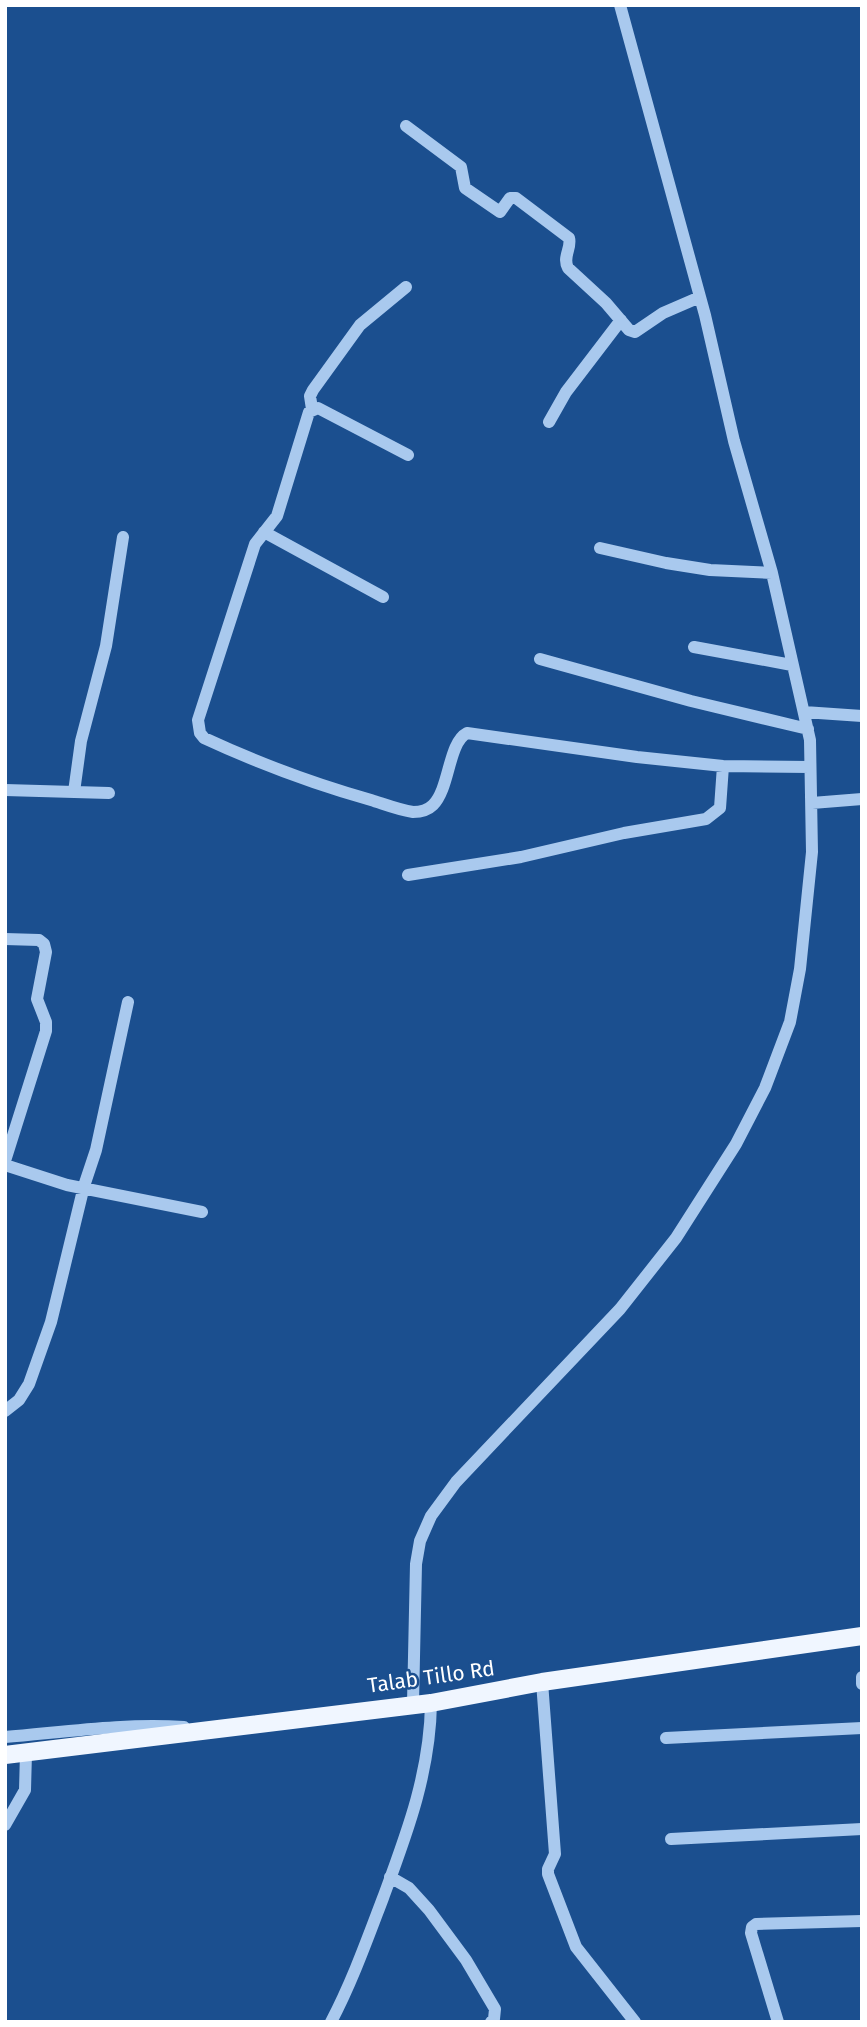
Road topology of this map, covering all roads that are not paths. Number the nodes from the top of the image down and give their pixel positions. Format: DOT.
graph roads {
  1 [pos="620,5"];
  2 [pos="406,126"];
  3 [pos="406,287"];
  4 [pos="700,297"];
  5 [pos="621,320"];
  6 [pos="312,409"];
  7 [pos="549,422"];
  8 [pos="408,455"];
  9 [pos="264,532"];
  10 [pos="123,537"];
  11 [pos="600,548"];
  12 [pos="772,573"];
  13 [pos="383,597"];
  14 [pos="694,647"];
  15 [pos="540,659"];
  16 [pos="792,665"];
  17 [pos="804,712"];
  18 [pos="862,716"];
  19 [pos="808,729"];
  20 [pos="723,766"];
  21 [pos="810,767"];
  22 [pos="5,790"];
  23 [pos="74,792"];
  24 [pos="109,793"];
  25 [pos="862,799"];
  26 [pos="812,803"];
  27 [pos="408,875"];
  28 [pos="5,939"];
  29 [pos="128,1002"];
  30 [pos="5,1163"];
  31 [pos="84,1186"];
  32 [pos="201,1212"];
  33 [pos="5,1411"];
  34 [pos="862,1636"];
  35 [pos="862,1677"];
  36 [pos="542,1682"];
  37 [pos="862,1684"];
  38 [pos="422,1703"];
  39 [pos="858,1728"];
  40 [pos="212,1729"];
  41 [pos="5,1737"];
  42 [pos="666,1738"];
  43 [pos="26,1753"];
  44 [pos="5,1755"];
  45 [pos="5,1825"];
  46 [pos="858,1829"];
  47 [pos="671,1839"];
  48 [pos="390,1877"];
  49 [pos="862,1921"];
  50 [pos="331,2022"];
  51 [pos="491,2022"];
  52 [pos="635,2022"];
  53 [pos="778,2022"];
  1 -- 4 [label="street"];
  2 -- 5 [label="street"];
  3 -- 6 [label="street"];
  4 -- 5 [label="street"];
  4 -- 12 [label="street"];
  5 -- 7 [label="street"];
  6 -- 8 [label="street"];
  6 -- 9 [label="street"];
  9 -- 13 [label="street"];
  9 -- 20 [label="street"];
  10 -- 23 [label="street"];
  11 -- 12 [label="street"];
  12 -- 16 [label="street"];
  14 -- 16 [label="street"];
  15 -- 19 [label="street"];
  16 -- 17 [label="street"];
  17 -- 18 [label="street"];
  17 -- 19 [label="street"];
  19 -- 21 [label="street"];
  20 -- 21 [label="street"];
  20 -- 27 [label="street"];
  21 -- 26 [label="street"];
  22 -- 23 [label="street"];
  23 -- 24 [label="street"];
  25 -- 26 [label="street"];
  26 -- 38 [label="street"];
  28 -- 30 [label="street"];
  29 -- 31 [label="street"];
  30 -- 31 [label="street"];
  31 -- 32 [label="street"];
  31 -- 33 [label="street"];
  34 -- 36 [label="main road, Talab Tillo Rd"];
  35 -- 37 [label="street"];
  36 -- 38 [label="main road, Talab Tillo Rd"];
  36 -- 52 [label="street"];
  38 -- 40 [label="main road, Talab Tillo Rd"];
  38 -- 48 [label="street"];
  39 -- 42 [label="street"];
  40 -- 41 [label="street"];
  40 -- 43 [label="main road, Talab Tillo Rd"];
  43 -- 44 [label="main road, Talab Tillo Rd"];
  43 -- 45 [label="street"];
  46 -- 47 [label="street"];
  48 -- 50 [label="street"];
  48 -- 51 [label="street"];
  49 -- 53 [label="street"];
}
